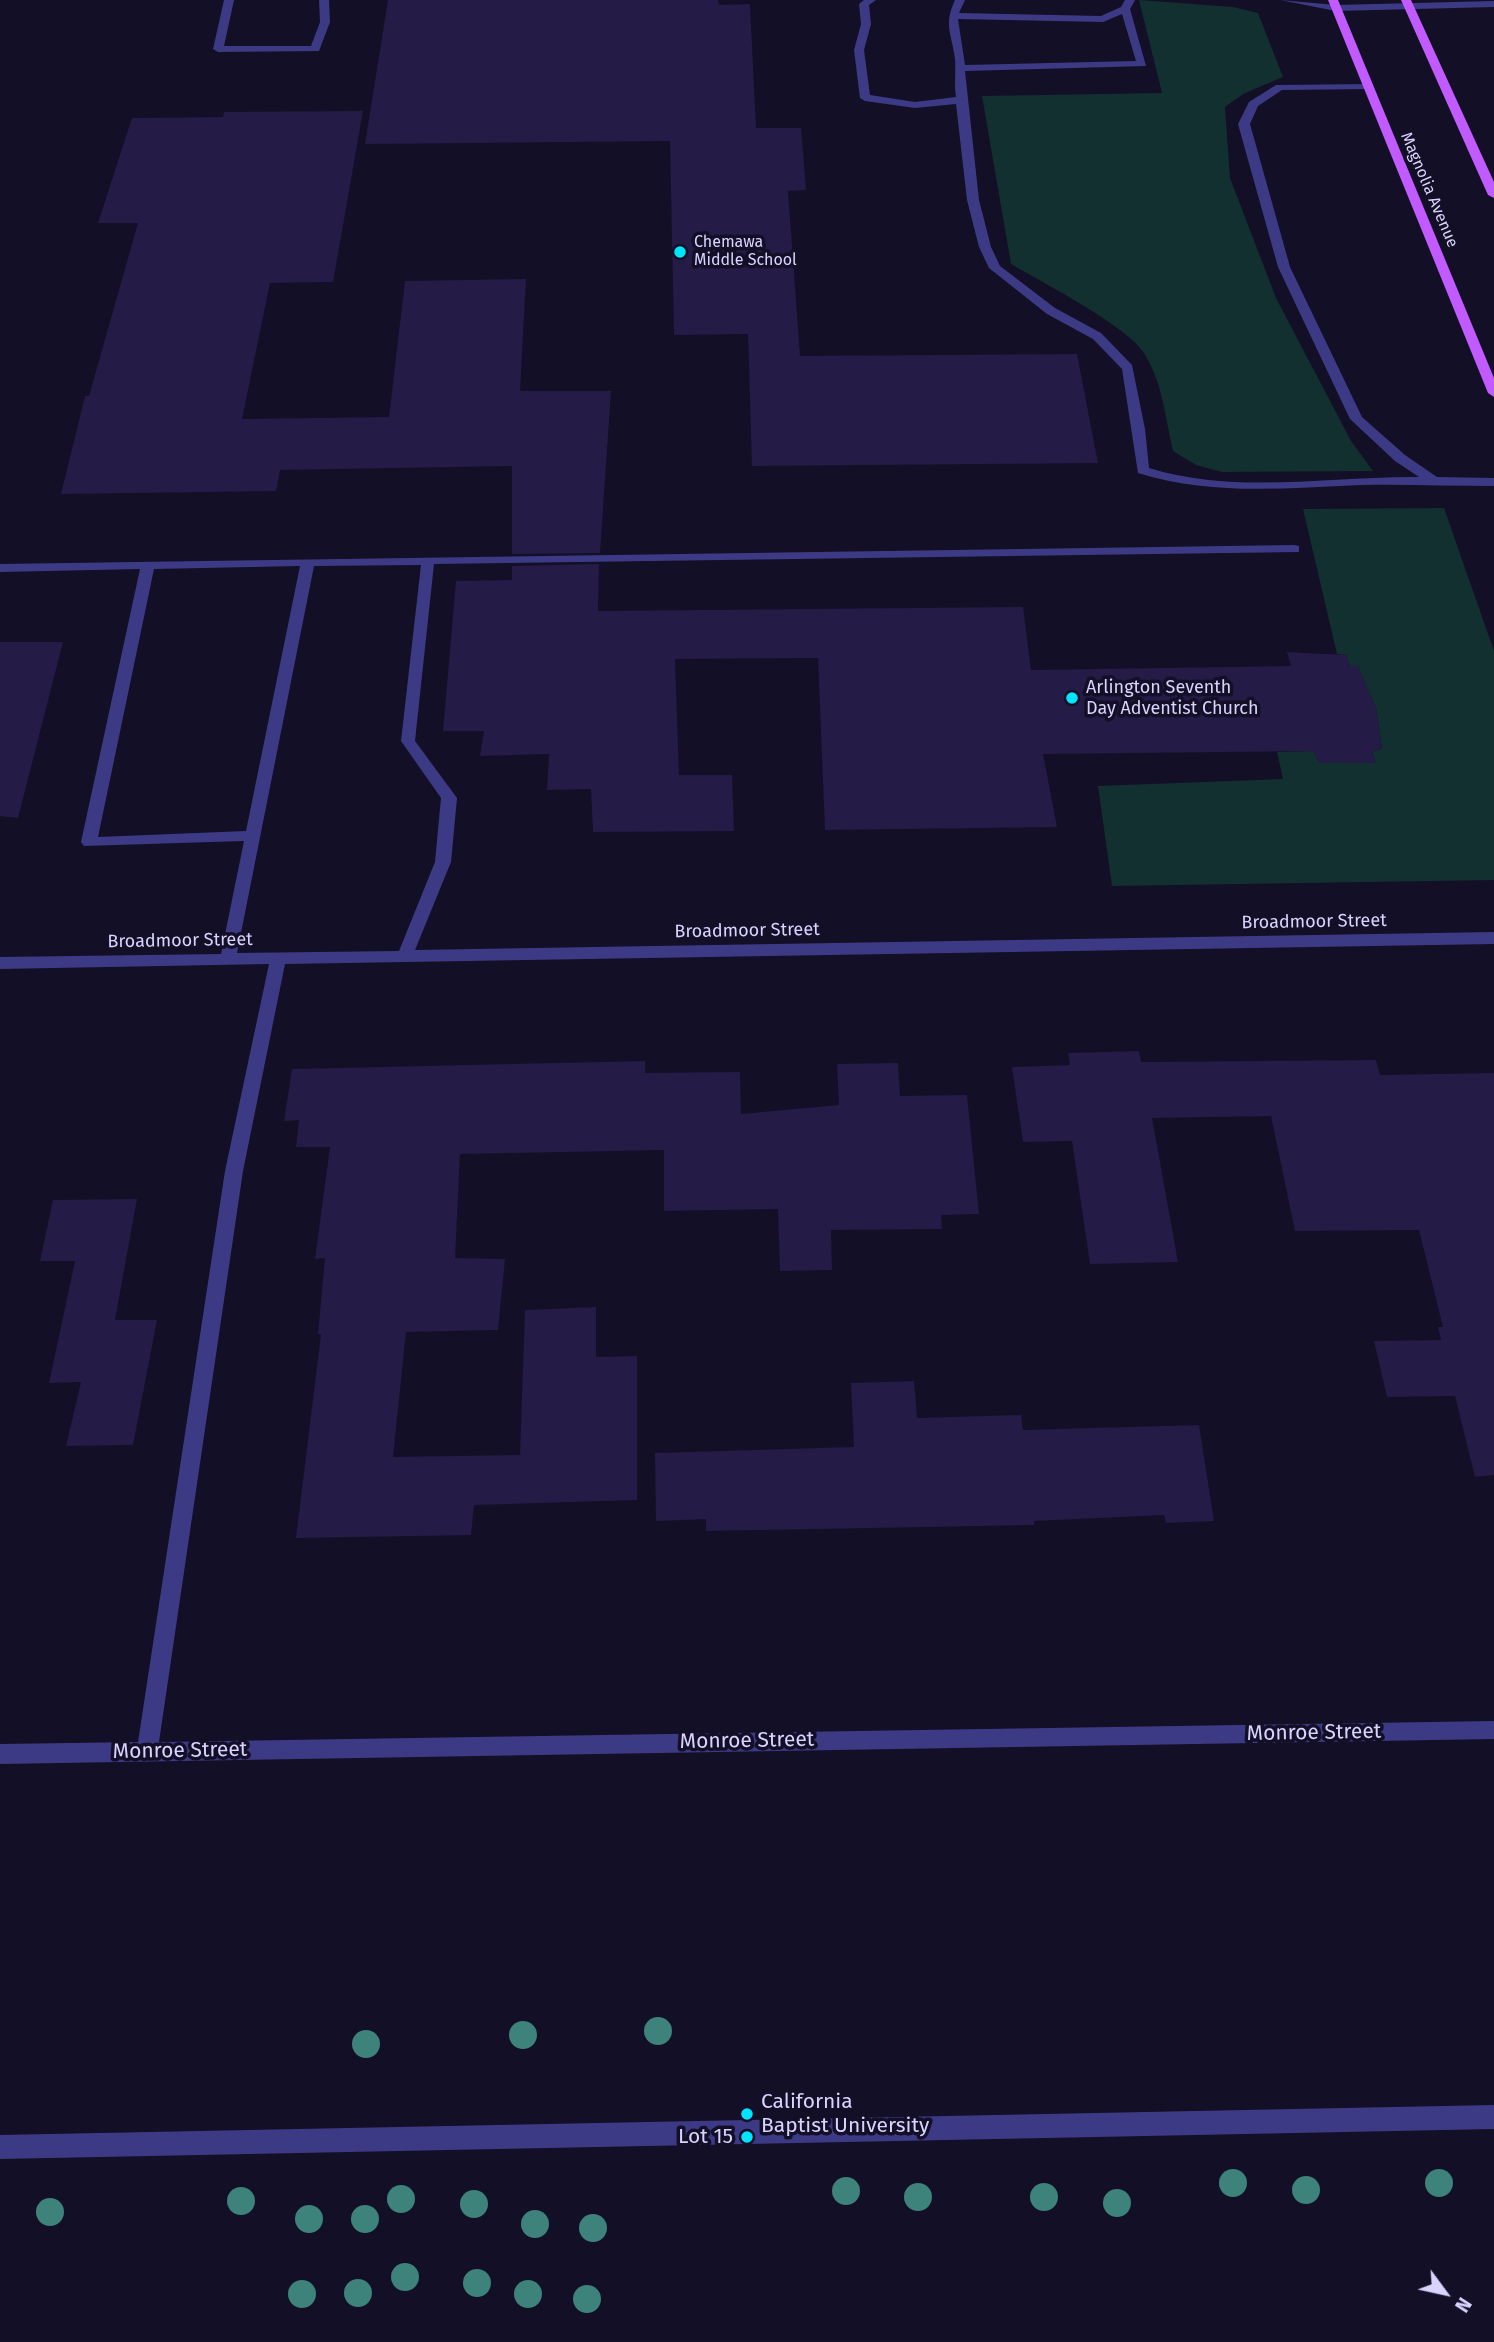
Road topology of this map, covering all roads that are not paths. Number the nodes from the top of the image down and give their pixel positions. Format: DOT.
graph roads {
  1 [pos="229,0"];
  2 [pos="324,0"];
  3 [pos="871,0"];
  4 [pos="960,0"];
  5 [pos="1285,0"];
  6 [pos="1407,3"];
  7 [pos="1128,4"];
  8 [pos="1335,4"];
  9 [pos="1494,4"];
  10 [pos="953,16"];
  11 [pos="960,68"];
  12 [pos="1368,86"];
  13 [pos="961,100"];
  14 [pos="1494,195"];
  15 [pos="1494,393"];
  16 [pos="1434,481"];
  17 [pos="1494,482"];
  18 [pos="1294,549"];
  19 [pos="428,561"];
  20 [pos="308,562"];
  21 [pos="148,565"];
  22 [pos="0,568"];
  23 [pos="251,836"];
  24 [pos="1494,938"];
  25 [pos="404,957"];
  26 [pos="228,959"];
  27 [pos="278,959"];
  28 [pos="0,963"];
  29 [pos="1494,1730"];
  30 [pos="147,1751"];
  31 [pos="0,1754"];
  32 [pos="1494,2117"];
  33 [pos="0,2147"];
  1 -- 2 [label="street"];
  3 -- 13 [label="street"];
  4 -- 10 [label="street"];
  5 -- 8 [label="street"];
  6 -- 8 [label="street"];
  6 -- 9 [label="street"];
  6 -- 14 [label="main road"];
  7 -- 10 [label="street"];
  7 -- 11 [label="street"];
  8 -- 12 [label="main road, Magnolia Avenue"];
  10 -- 11 [label="street"];
  11 -- 13 [label="street"];
  12 -- 15 [label="main road, Magnolia Avenue"];
  12 -- 16 [label="street"];
  13 -- 16 [label="street"];
  16 -- 17 [label="street"];
  18 -- 19 [label="street"];
  19 -- 20 [label="street"];
  19 -- 25 [label="street"];
  20 -- 21 [label="street"];
  20 -- 23 [label="street"];
  21 -- 22 [label="street"];
  21 -- 23 [label="street"];
  23 -- 26 [label="street"];
  24 -- 25 [label="street, Broadmoor Street"];
  25 -- 27 [label="street, Broadmoor Street"];
  26 -- 27 [label="street, Broadmoor Street"];
  26 -- 28 [label="street, Broadmoor Street"];
  27 -- 30 [label="street"];
  29 -- 30 [label="street, Monroe Street"];
  30 -- 31 [label="street, Monroe Street"];
  32 -- 33 [label="street"];
}
